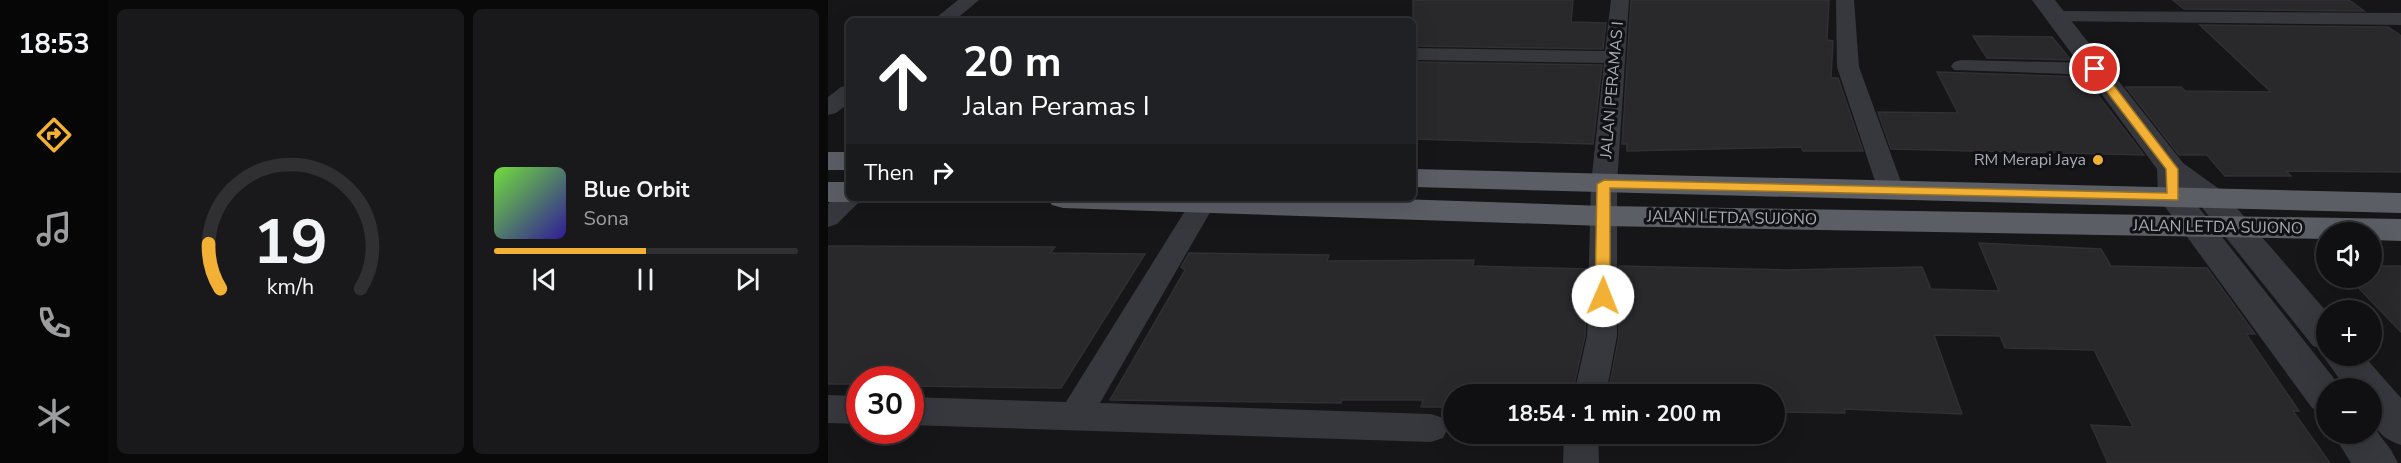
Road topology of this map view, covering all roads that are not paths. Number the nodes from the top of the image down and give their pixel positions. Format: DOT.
graph roads {
  1 [pos="970,0"];
  2 [pos="1620,0"];
  3 [pos="1845,0"];
  4 [pos="2229,0"];
  5 [pos="2357,0"];
  6 [pos="2049,9"];
  7 [pos="946,18"];
  8 [pos="2392,19"];
  9 [pos="2252,20"];
  10 [pos="2401,31"];
  11 [pos="1416,54"];
  12 [pos="1614,57"];
  13 [pos="1961,66"];
  14 [pos="2095,69"];
  15 [pos="846,94"];
  16 [pos="828,108"];
  17 [pos="828,161"];
  18 [pos="846,161"];
  19 [pos="1416,178"];
  20 [pos="2173,183"];
  21 [pos="1604,184"];
  22 [pos="1891,190"];
  23 [pos="828,192"];
  24 [pos="846,192"];
  25 [pos="847,201"];
  26 [pos="1168,201"];
  27 [pos="1203,202"];
  28 [pos="2401,203"];
  29 [pos="2203,212"];
  30 [pos="1604,216"];
  31 [pos="828,218"];
  32 [pos="2238,227"];
  33 [pos="2401,230"];
  34 [pos="2316,324"];
  35 [pos="2350,366"];
  36 [pos="2360,378"];
  37 [pos="2316,382"];
  38 [pos="1592,384"];
  39 [pos="2382,405"];
  40 [pos="828,409"];
  41 [pos="846,410"];
  42 [pos="924,411"];
  43 [pos="1076,415"];
  44 [pos="1431,428"];
  45 [pos="2401,428"];
  46 [pos="1581,444"];
  47 [pos="2362,444"];
  48 [pos="1581,463"];
  49 [pos="2376,463"];
  1 -- 7 [label="street"];
  2 -- 12 [label="street, JALAN PERAMAS I"];
  3 -- 22 [label="street"];
  4 -- 9 [label="street"];
  5 -- 8 [label="street"];
  6 -- 9 [label="street"];
  6 -- 14 [label="street"];
  8 -- 9 [label="street"];
  8 -- 10 [label="street"];
  11 -- 12 [label="street"];
  12 -- 21 [label="street, JALAN PERAMAS I"];
  13 -- 14 [label="street"];
  14 -- 20 [label="street"];
  15 -- 16 [label="street"];
  17 -- 18 [label="highway"];
  19 -- 21 [label="highway, JALAN LETDA SUJONO"];
  20 -- 22 [label="highway, JALAN LETDA SUJONO"];
  20 -- 29 [label="street"];
  21 -- 22 [label="highway, JALAN LETDA SUJONO"];
  21 -- 30 [label="street, JALAN PERAMAS I"];
  23 -- 24 [label="highway"];
  25 -- 31 [label="street"];
  26 -- 27 [label="highway, JALAN LETDA SUJONO"];
  27 -- 30 [label="highway, JALAN LETDA SUJONO"];
  27 -- 43 [label="street"];
  28 -- 29 [label="highway, JALAN LETDA SUJONO"];
  29 -- 30 [label="highway, JALAN LETDA SUJONO"];
  29 -- 32 [label="highway, JALAN LETDA SUJONO"];
  29 -- 37 [label="street"];
  30 -- 38 [label="street, JALAN PERAMAS I"];
  32 -- 33 [label="highway, JALAN LETDA SUJONO"];
  32 -- 34 [label="street"];
  35 -- 36 [label="street"];
  39 -- 45 [label="street"];
  40 -- 41 [label="street"];
  42 -- 43 [label="street"];
  43 -- 44 [label="street"];
  46 -- 48 [label="street"];
  47 -- 49 [label="street"];
}
